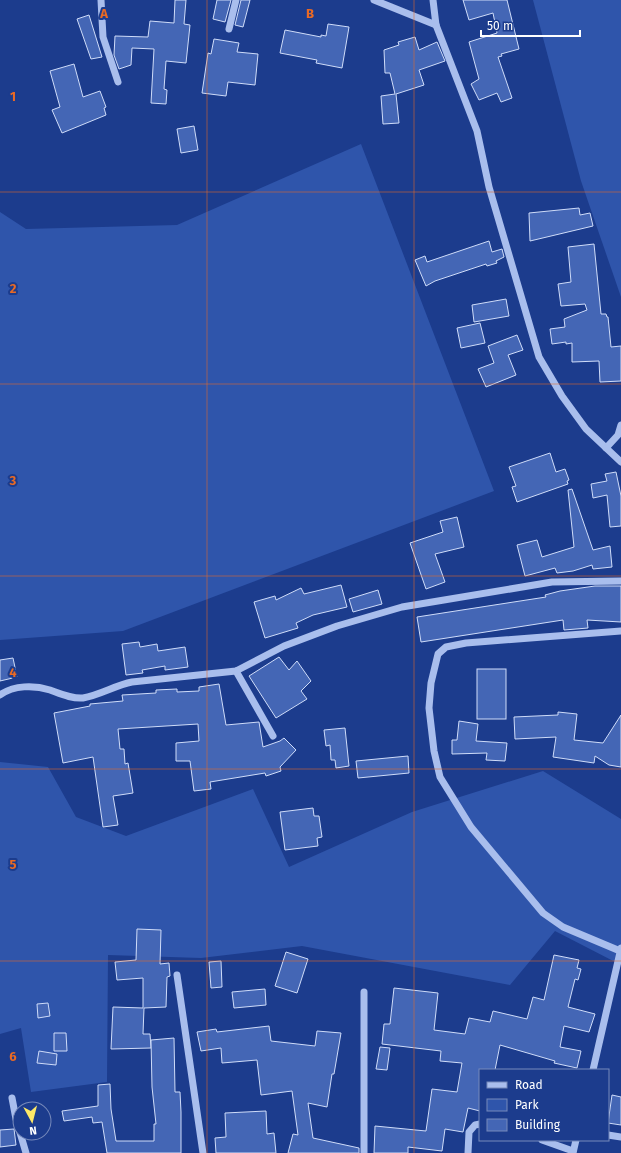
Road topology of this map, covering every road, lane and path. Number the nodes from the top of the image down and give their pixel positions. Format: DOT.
graph roads {
  1 [pos="101,0"];
  2 [pos="236,0"];
  3 [pos="374,0"];
  4 [pos="433,0"];
  5 [pos="436,25"];
  6 [pos="229,29"];
  7 [pos="118,82"];
  8 [pos="621,425"];
  9 [pos="606,448"];
  10 [pos="621,462"];
  11 [pos="621,581"];
  12 [pos="621,631"];
  13 [pos="236,671"];
  14 [pos="0,695"];
  15 [pos="273,736"];
  16 [pos="620,950"];
  17 [pos="177,975"];
  18 [pos="364,992"];
  19 [pos="593,1069"];
  20 [pos="12,1098"];
  21 [pos="479,1124"];
  22 [pos="609,1135"];
  23 [pos="621,1137"];
  24 [pos="545,1141"];
  25 [pos="576,1141"];
  26 [pos="573,1152"];
  27 [pos="26,1153"];
  28 [pos="203,1153"];
  29 [pos="364,1153"];
  30 [pos="468,1153"];
  1 -- 7 [label="street"];
  2 -- 6 [label="street"];
  3 -- 5 [label="street"];
  4 -- 5 [label="street"];
  5 -- 9 [label="street"];
  8 -- 9 [label="street"];
  9 -- 10 [label="street"];
  11 -- 13 [label="street"];
  12 -- 16 [label="street"];
  13 -- 14 [label="street"];
  13 -- 15 [label="street"];
  16 -- 19 [label="street"];
  17 -- 28 [label="street"];
  18 -- 29 [label="street"];
  20 -- 27 [label="street"];
  21 -- 30 [label="street"];
  22 -- 23 [label="street"];
  24 -- 26 [label="street"];
  25 -- 26 [label="street"];
}
